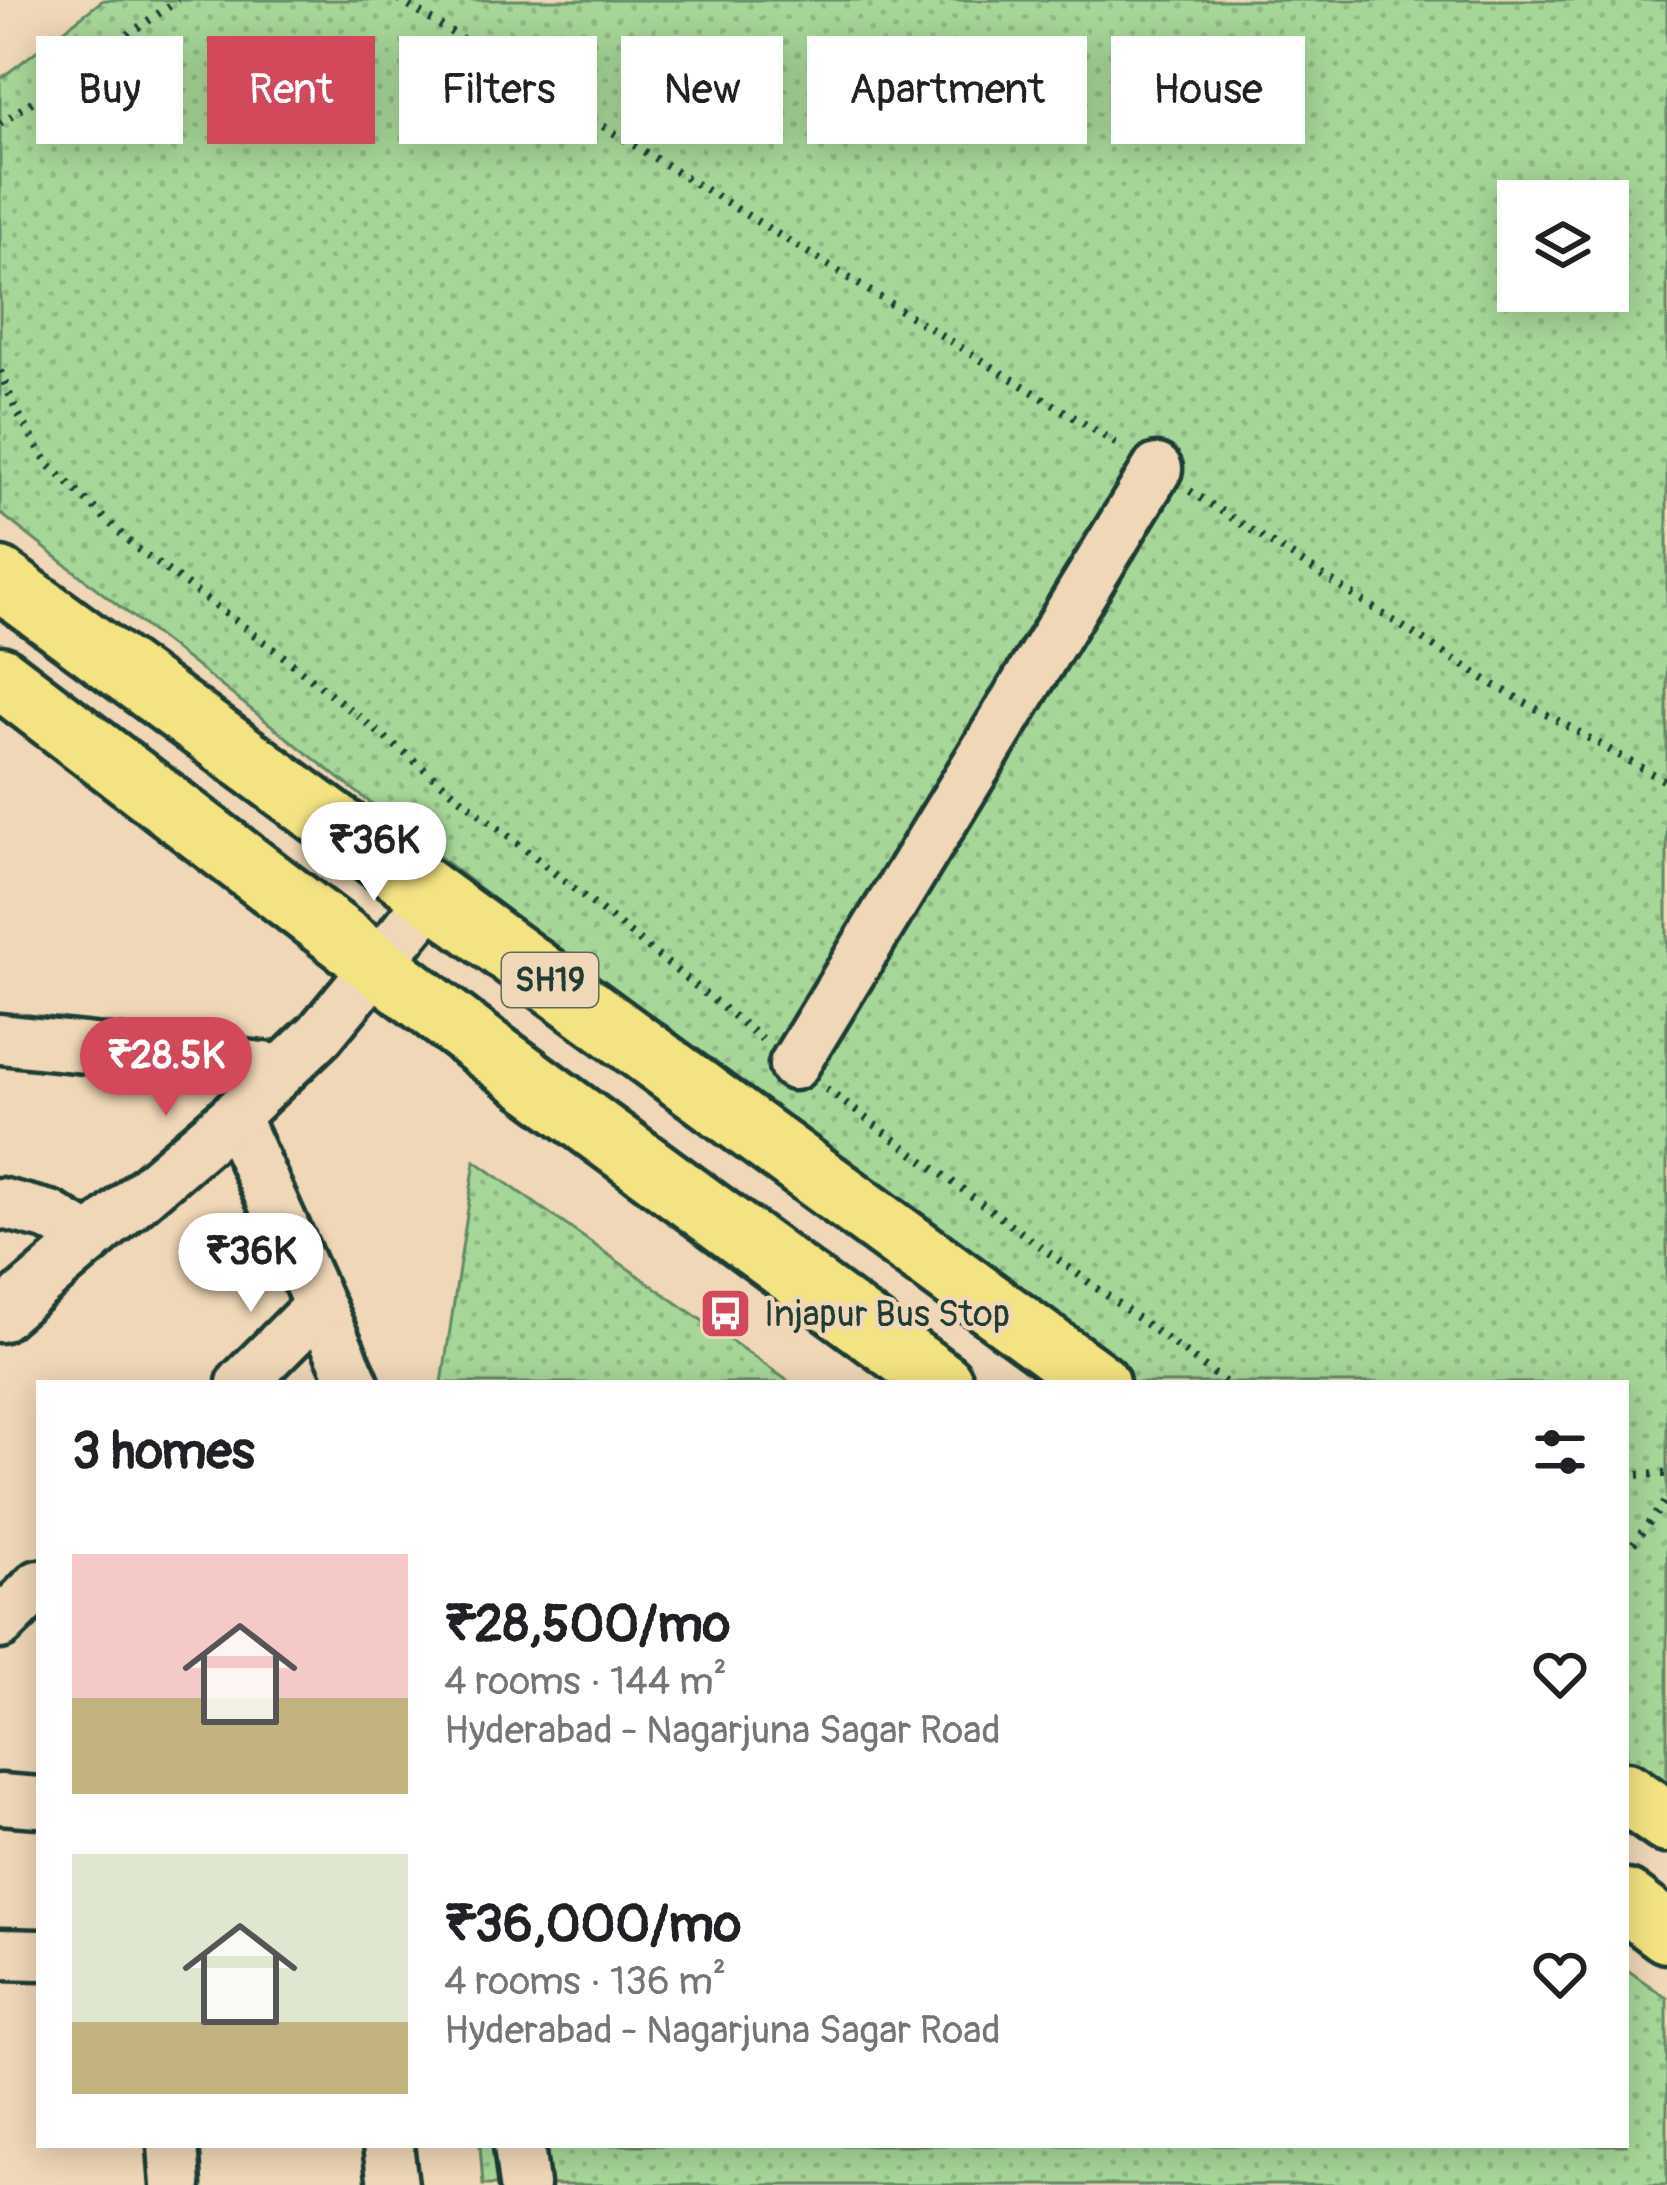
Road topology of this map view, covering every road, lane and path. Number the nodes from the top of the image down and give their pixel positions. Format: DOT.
graph roads {
  1 [pos="178,0"];
  2 [pos="399,0"];
  3 [pos="0,124"];
  4 [pos="0,370"];
  5 [pos="1157,469"];
  6 [pos="0,579"];
  7 [pos="0,677"];
  8 [pos="1667,782"];
  9 [pos="436,894"];
  10 [pos="378,966"];
  11 [pos="0,1039"];
  12 [pos="794,1064"];
  13 [pos="281,1069"];
  14 [pos="234,1117"];
  15 [pos="0,1203"];
  16 [pos="89,1240"];
  17 [pos="320,1306"];
  18 [pos="0,1317"];
  19 [pos="245,1380"];
  20 [pos="353,1380"];
  21 [pos="938,1380"];
  22 [pos="1094,1380"];
  23 [pos="1222,1380"];
  24 [pos="1667,1474"];
  25 [pos="1629,1475"];
  26 [pos="1667,1499"];
  27 [pos="1629,1549"];
  28 [pos="36,1589"];
  29 [pos="0,1624"];
  30 [pos="1629,1794"];
  31 [pos="0,1799"];
  32 [pos="36,1802"];
  33 [pos="1667,1822"];
  34 [pos="1629,1903"];
  35 [pos="1667,1932"];
  36 [pos="0,1954"];
  37 [pos="36,1954"];
  38 [pos="173,2148"];
  39 [pos="388,2148"];
  40 [pos="518,2148"];
  41 [pos="176,2185"];
  42 [pos="393,2185"];
  43 [pos="524,2185"];
  1 -- 3 [label="path"];
  2 -- 5 [label="path"];
  4 -- 12 [label="path"];
  5 -- 8 [label="path"];
  5 -- 12 [label="street"];
  6 -- 9 [label="main road, SH19"];
  7 -- 10 [label="main road, SH19"];
  9 -- 10 [label="street"];
  9 -- 22 [label="main road, SH19"];
  10 -- 13 [label="street"];
  10 -- 21 [label="main road, SH19"];
  11 -- 13 [label="street"];
  12 -- 23 [label="path"];
  13 -- 14 [label="street"];
  14 -- 16 [label="street"];
  14 -- 17 [label="street"];
  15 -- 16 [label="street"];
  16 -- 18 [label="street"];
  17 -- 19 [label="street"];
  17 -- 20 [label="street"];
  24 -- 25 [label="path"];
  26 -- 27 [label="path"];
  28 -- 29 [label="street"];
  30 -- 33 [label="main road"];
  31 -- 32 [label="street"];
  34 -- 35 [label="main road"];
  36 -- 37 [label="street"];
  38 -- 41 [label="street"];
  39 -- 42 [label="street"];
  40 -- 43 [label="street"];
}
